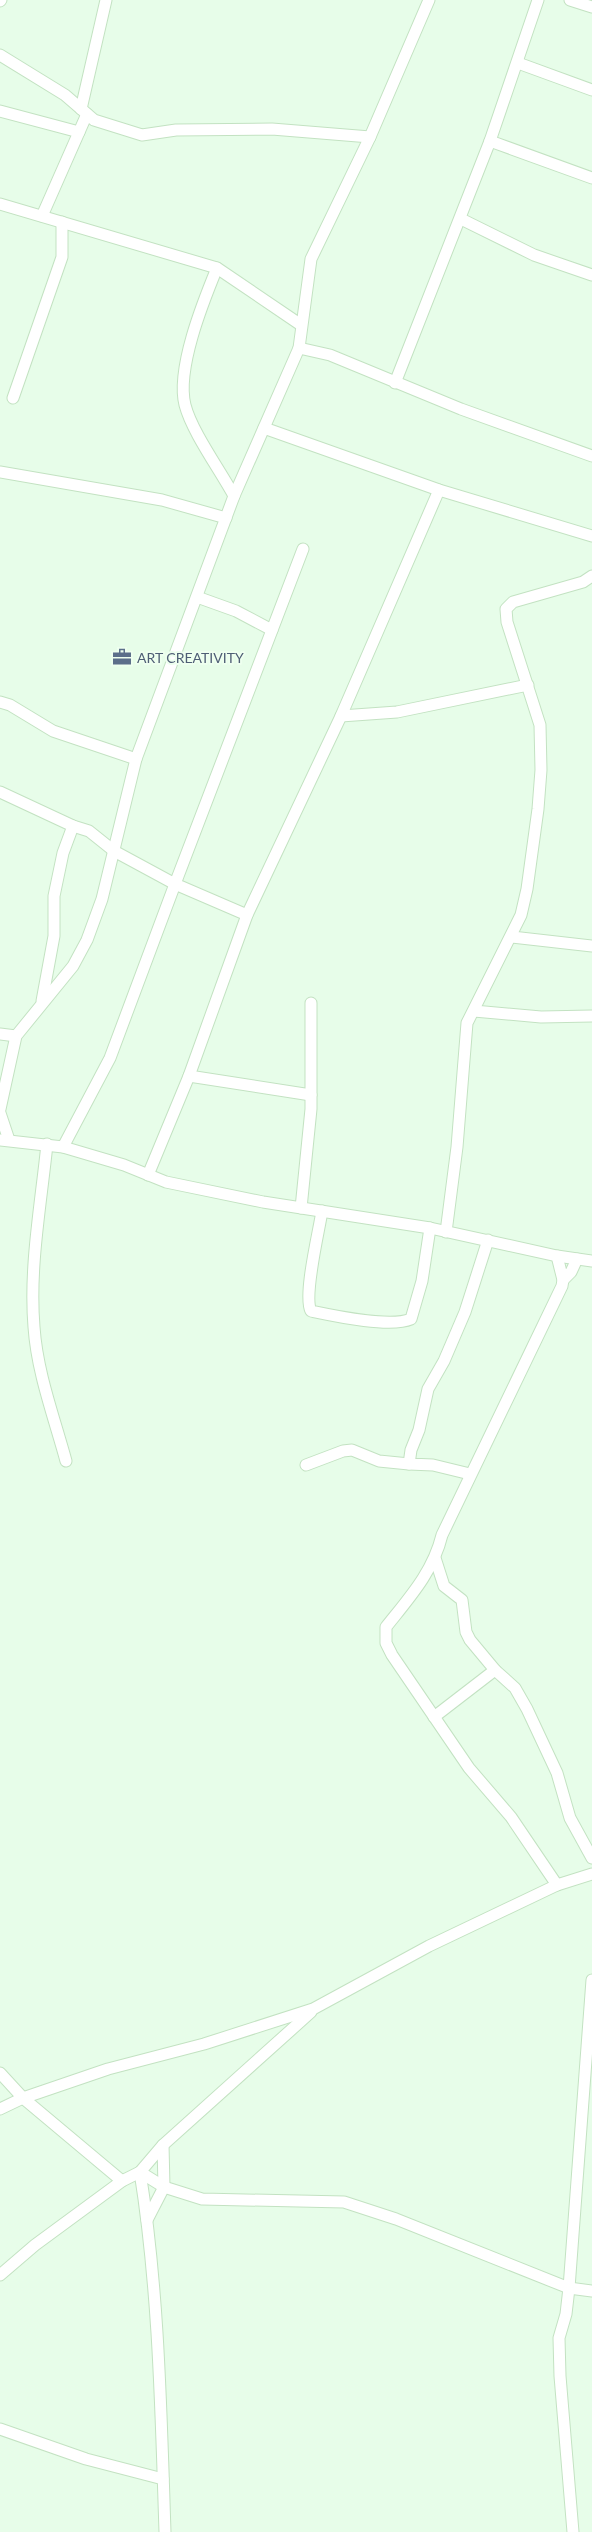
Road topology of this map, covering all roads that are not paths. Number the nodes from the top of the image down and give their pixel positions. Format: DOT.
graph roads {
  1 [pos="106,0"];
  2 [pos="429,0"];
  3 [pos="538,0"];
  4 [pos="570,0"];
  5 [pos="592,8"];
  6 [pos="0,55"];
  7 [pos="518,63"];
  8 [pos="592,90"];
  9 [pos="0,112"];
  10 [pos="84,112"];
  11 [pos="79,132"];
  12 [pos="370,137"];
  13 [pos="490,141"];
  14 [pos="592,178"];
  15 [pos="0,204"];
  16 [pos="42,216"];
  17 [pos="461,219"];
  18 [pos="62,222"];
  19 [pos="217,268"];
  20 [pos="592,275"];
  21 [pos="301,325"];
  22 [pos="300,348"];
  23 [pos="395,383"];
  24 [pos="12,398"];
  25 [pos="264,428"];
  26 [pos="592,456"];
  27 [pos="0,472"];
  28 [pos="440,490"];
  29 [pos="234,496"];
  30 [pos="226,518"];
  31 [pos="592,536"];
  32 [pos="303,549"];
  33 [pos="592,576"];
  34 [pos="197,597"];
  35 [pos="272,630"];
  36 [pos="528,686"];
  37 [pos="0,702"];
  38 [pos="341,716"];
  39 [pos="136,759"];
  40 [pos="0,792"];
  41 [pos="72,826"];
  42 [pos="114,851"];
  43 [pos="175,884"];
  44 [pos="247,915"];
  45 [pos="512,937"];
  46 [pos="592,946"];
  47 [pos="41,1003"];
  48 [pos="311,1003"];
  49 [pos="474,1011"];
  50 [pos="592,1016"];
  51 [pos="0,1034"];
  52 [pos="16,1036"];
  53 [pos="189,1076"];
  54 [pos="310,1096"];
  55 [pos="0,1108"];
  56 [pos="0,1114"];
  57 [pos="5,1140"];
  58 [pos="47,1144"];
  59 [pos="63,1147"];
  60 [pos="148,1175"];
  61 [pos="301,1208"];
  62 [pos="322,1211"];
  63 [pos="430,1228"];
  64 [pos="446,1232"];
  65 [pos="488,1240"];
  66 [pos="557,1256"];
  67 [pos="587,1257"];
  68 [pos="563,1280"];
  69 [pos="66,1461"];
  70 [pos="409,1464"];
  71 [pos="306,1465"];
  72 [pos="470,1474"];
  73 [pos="435,1558"];
  74 [pos="495,1670"];
  75 [pos="434,1716"];
  76 [pos="592,1858"];
  77 [pos="592,1874"];
  78 [pos="557,1884"];
  79 [pos="592,1980"];
  80 [pos="313,2010"];
  81 [pos="0,2073"];
  82 [pos="23,2098"];
  83 [pos="0,2109"];
  84 [pos="163,2145"];
  85 [pos="140,2172"];
  86 [pos="122,2181"];
  87 [pos="164,2187"];
  88 [pos="147,2220"];
  89 [pos="0,2275"];
  90 [pos="569,2288"];
  91 [pos="592,2291"];
  92 [pos="0,2429"];
  93 [pos="163,2479"];
  94 [pos="165,2532"];
  95 [pos="572,2532"];
  1 -- 10 [label="street"];
  2 -- 12 [label="street"];
  3 -- 7 [label="street"];
  4 -- 5 [label="street"];
  6 -- 10 [label="street"];
  7 -- 8 [label="street"];
  7 -- 13 [label="street"];
  9 -- 11 [label="street"];
  10 -- 11 [label="street"];
  10 -- 12 [label="street"];
  11 -- 16 [label="street"];
  12 -- 21 [label="street"];
  13 -- 14 [label="street"];
  13 -- 17 [label="street"];
  15 -- 16 [label="street"];
  16 -- 18 [label="street"];
  17 -- 20 [label="street"];
  17 -- 23 [label="street"];
  18 -- 19 [label="street"];
  18 -- 24 [label="street"];
  19 -- 21 [label="street"];
  19 -- 29 [label="street"];
  21 -- 22 [label="street"];
  22 -- 23 [label="street"];
  22 -- 25 [label="street"];
  23 -- 26 [label="street"];
  25 -- 28 [label="street"];
  25 -- 29 [label="street"];
  27 -- 30 [label="street"];
  28 -- 31 [label="street"];
  28 -- 38 [label="street"];
  29 -- 30 [label="street"];
  30 -- 34 [label="street"];
  32 -- 35 [label="street"];
  33 -- 36 [label="street"];
  34 -- 35 [label="street"];
  34 -- 39 [label="street"];
  35 -- 43 [label="street"];
  36 -- 38 [label="street"];
  36 -- 45 [label="street"];
  37 -- 39 [label="street"];
  38 -- 44 [label="street"];
  39 -- 42 [label="street"];
  40 -- 41 [label="street"];
  41 -- 42 [label="street"];
  41 -- 47 [label="street"];
  42 -- 43 [label="street"];
  42 -- 47 [label="street"];
  43 -- 44 [label="street"];
  43 -- 59 [label="street"];
  44 -- 53 [label="street"];
  45 -- 46 [label="street"];
  45 -- 49 [label="street"];
  47 -- 52 [label="street"];
  48 -- 54 [label="street"];
  49 -- 50 [label="street"];
  49 -- 64 [label="street"];
  51 -- 52 [label="street"];
  52 -- 55 [label="street"];
  53 -- 54 [label="street"];
  53 -- 60 [label="street"];
  54 -- 61 [label="street"];
  56 -- 57 [label="street"];
  57 -- 58 [label="street"];
  58 -- 59 [label="street"];
  58 -- 69 [label="street"];
  59 -- 60 [label="street"];
  60 -- 61 [label="street"];
  61 -- 62 [label="street"];
  62 -- 63 [label="street"];
  62 -- 63 [label="street"];
  63 -- 64 [label="street"];
  64 -- 65 [label="street"];
  65 -- 66 [label="street"];
  65 -- 70 [label="street"];
  66 -- 67 [label="street"];
  66 -- 68 [label="street"];
  67 -- 68 [label="street"];
  68 -- 72 [label="street"];
  70 -- 71 [label="street"];
  70 -- 72 [label="street"];
  72 -- 73 [label="street"];
  73 -- 74 [label="street"];
  73 -- 75 [label="street"];
  74 -- 75 [label="street"];
  74 -- 76 [label="street"];
  75 -- 78 [label="street"];
  77 -- 78 [label="street"];
  78 -- 80 [label="street"];
  79 -- 90 [label="street"];
  80 -- 82 [label="street"];
  80 -- 84 [label="street"];
  81 -- 82 [label="street"];
  82 -- 83 [label="street"];
  82 -- 86 [label="street"];
  84 -- 85 [label="street"];
  84 -- 87 [label="street"];
  85 -- 86 [label="street"];
  85 -- 87 [label="street"];
  85 -- 88 [label="street"];
  86 -- 89 [label="street"];
  87 -- 88 [label="street"];
  87 -- 90 [label="street"];
  88 -- 93 [label="street"];
  90 -- 91 [label="street"];
  90 -- 95 [label="street"];
  92 -- 93 [label="street"];
  93 -- 94 [label="street"];
}
